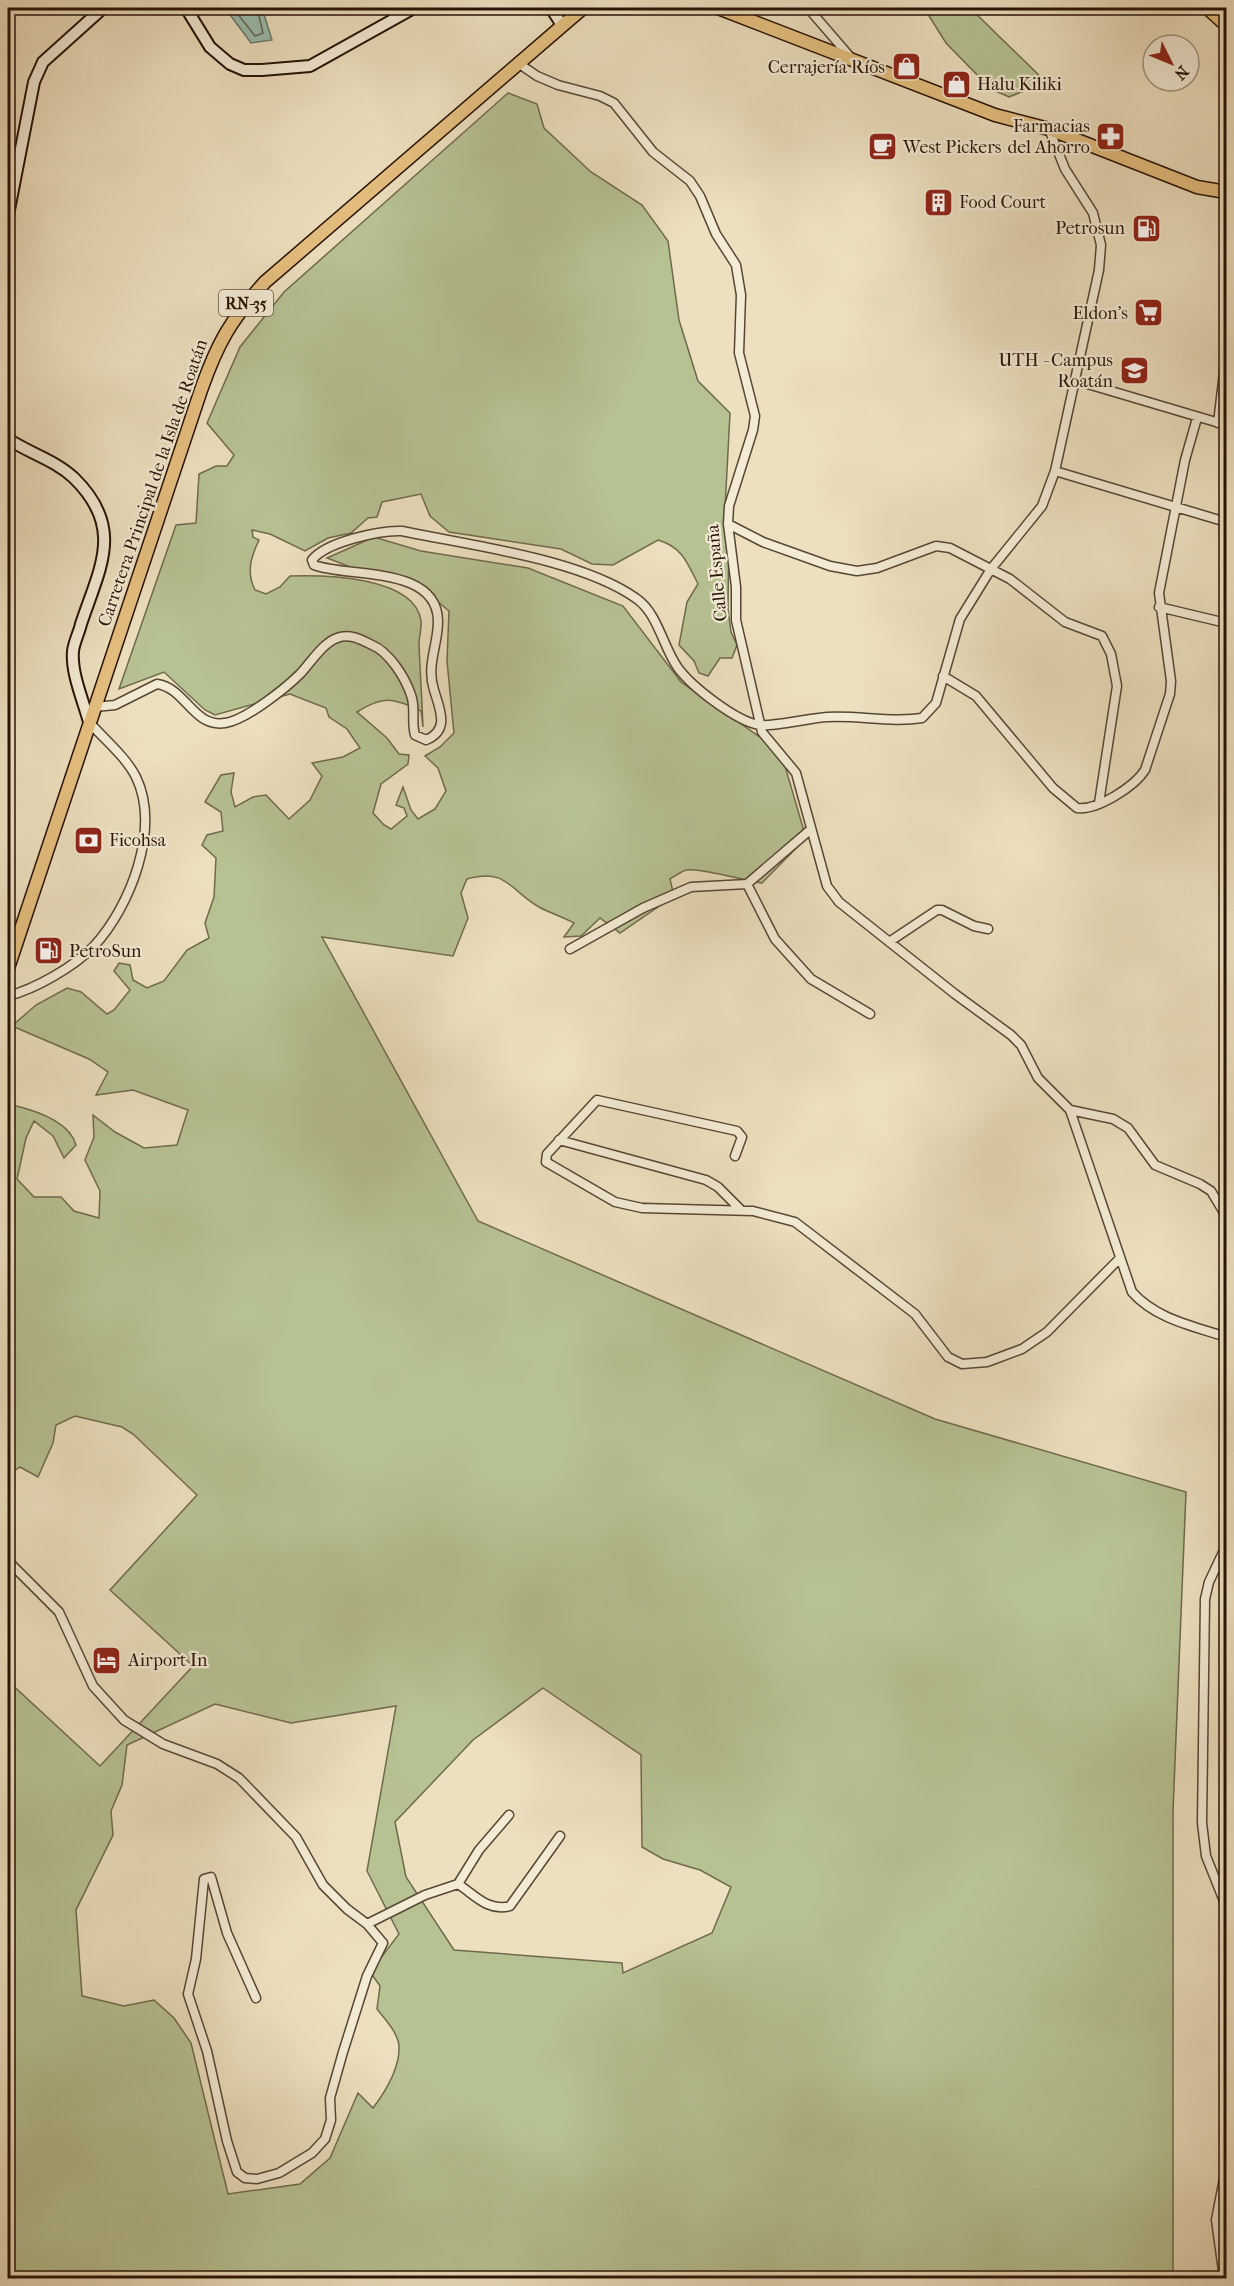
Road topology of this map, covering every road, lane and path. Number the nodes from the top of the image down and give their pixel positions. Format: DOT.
graph roads {
  1 [pos="103,8"];
  2 [pos="186,8"];
  3 [pos="414,8"];
  4 [pos="551,8"];
  5 [pos="583,8"];
  6 [pos="718,8"];
  7 [pos="808,8"];
  8 [pos="1207,8"];
  9 [pos="562,25"];
  10 [pos="1227,25"];
  11 [pos="852,59"];
  12 [pos="518,63"];
  13 [pos="1049,129"];
  14 [pos="1227,192"];
  15 [pos="8,215"];
  16 [pos="1227,356"];
  17 [pos="1074,380"];
  18 [pos="1197,418"];
  19 [pos="1222,424"];
  20 [pos="8,439"];
  21 [pos="1055,471"];
  22 [pos="1177,507"];
  23 [pos="1227,522"];
  24 [pos="728,524"];
  25 [pos="991,569"];
  26 [pos="1159,607"];
  27 [pos="1227,623"];
  28 [pos="944,676"];
  29 [pos="95,707"];
  30 [pos="88,722"];
  31 [pos="760,725"];
  32 [pos="1099,803"];
  33 [pos="810,830"];
  34 [pos="747,884"];
  35 [pos="988,929"];
  36 [pos="889,942"];
  37 [pos="570,949"];
  38 [pos="8,968"];
  39 [pos="8,996"];
  40 [pos="870,1014"];
  41 [pos="1070,1110"];
  42 [pos="560,1140"];
  43 [pos="735,1156"];
  44 [pos="740,1209"];
  45 [pos="1227,1216"];
  46 [pos="1120,1258"];
  47 [pos="1227,1337"];
  48 [pos="1227,1546"];
  49 [pos="8,1561"];
  50 [pos="509,1815"];
  51 [pos="560,1836"];
  52 [pos="459,1884"];
  53 [pos="1227,1906"];
  54 [pos="368,1924"];
  55 [pos="256,1998"];
  56 [pos="1227,2168"];
  57 [pos="1224,2278"];
  1 -- 15 [label="street"];
  2 -- 3 [label="street"];
  4 -- 9 [label="street"];
  5 -- 9 [label="main road, Carretera Principal de la Isla de Roatán / RN-35"];
  6 -- 11 [label="main road"];
  7 -- 11 [label="street"];
  8 -- 10 [label="main road"];
  9 -- 12 [label="main road, Carretera Principal de la Isla de Roatán / RN-35"];
  11 -- 13 [label="main road"];
  12 -- 24 [label="street, Calle España"];
  12 -- 29 [label="main road, Carretera Principal de la Isla de Roatán / RN-35"];
  13 -- 14 [label="main road"];
  13 -- 17 [label="street"];
  16 -- 19 [label="street"];
  17 -- 18 [label="street"];
  17 -- 21 [label="street"];
  18 -- 19 [label="street"];
  18 -- 22 [label="street"];
  20 -- 30 [label="street"];
  21 -- 22 [label="street"];
  21 -- 25 [label="street"];
  22 -- 23 [label="street"];
  22 -- 26 [label="street"];
  24 -- 25 [label="street"];
  24 -- 31 [label="street, Calle España"];
  25 -- 28 [label="street"];
  25 -- 32 [label="street"];
  26 -- 27 [label="street"];
  26 -- 32 [label="street"];
  28 -- 31 [label="street"];
  28 -- 32 [label="street"];
  29 -- 30 [label="main road, Carretera Principal de la Isla de Roatán / RN-35"];
  29 -- 31 [label="street"];
  30 -- 38 [label="main road, Carretera Principal de la Isla de Roatán / RN-35"];
  30 -- 39 [label="street"];
  31 -- 33 [label="street"];
  33 -- 34 [label="street"];
  33 -- 36 [label="street"];
  34 -- 37 [label="street"];
  34 -- 40 [label="street"];
  35 -- 36 [label="street"];
  36 -- 41 [label="street"];
  41 -- 45 [label="street"];
  41 -- 46 [label="street"];
  42 -- 43 [label="street"];
  42 -- 44 [label="street"];
  42 -- 44 [label="street"];
  44 -- 46 [label="street"];
  46 -- 47 [label="street"];
  48 -- 53 [label="street"];
  49 -- 54 [label="street"];
  50 -- 52 [label="street"];
  51 -- 52 [label="street"];
  52 -- 54 [label="street"];
  54 -- 55 [label="street"];
  56 -- 57 [label="street"];
}
